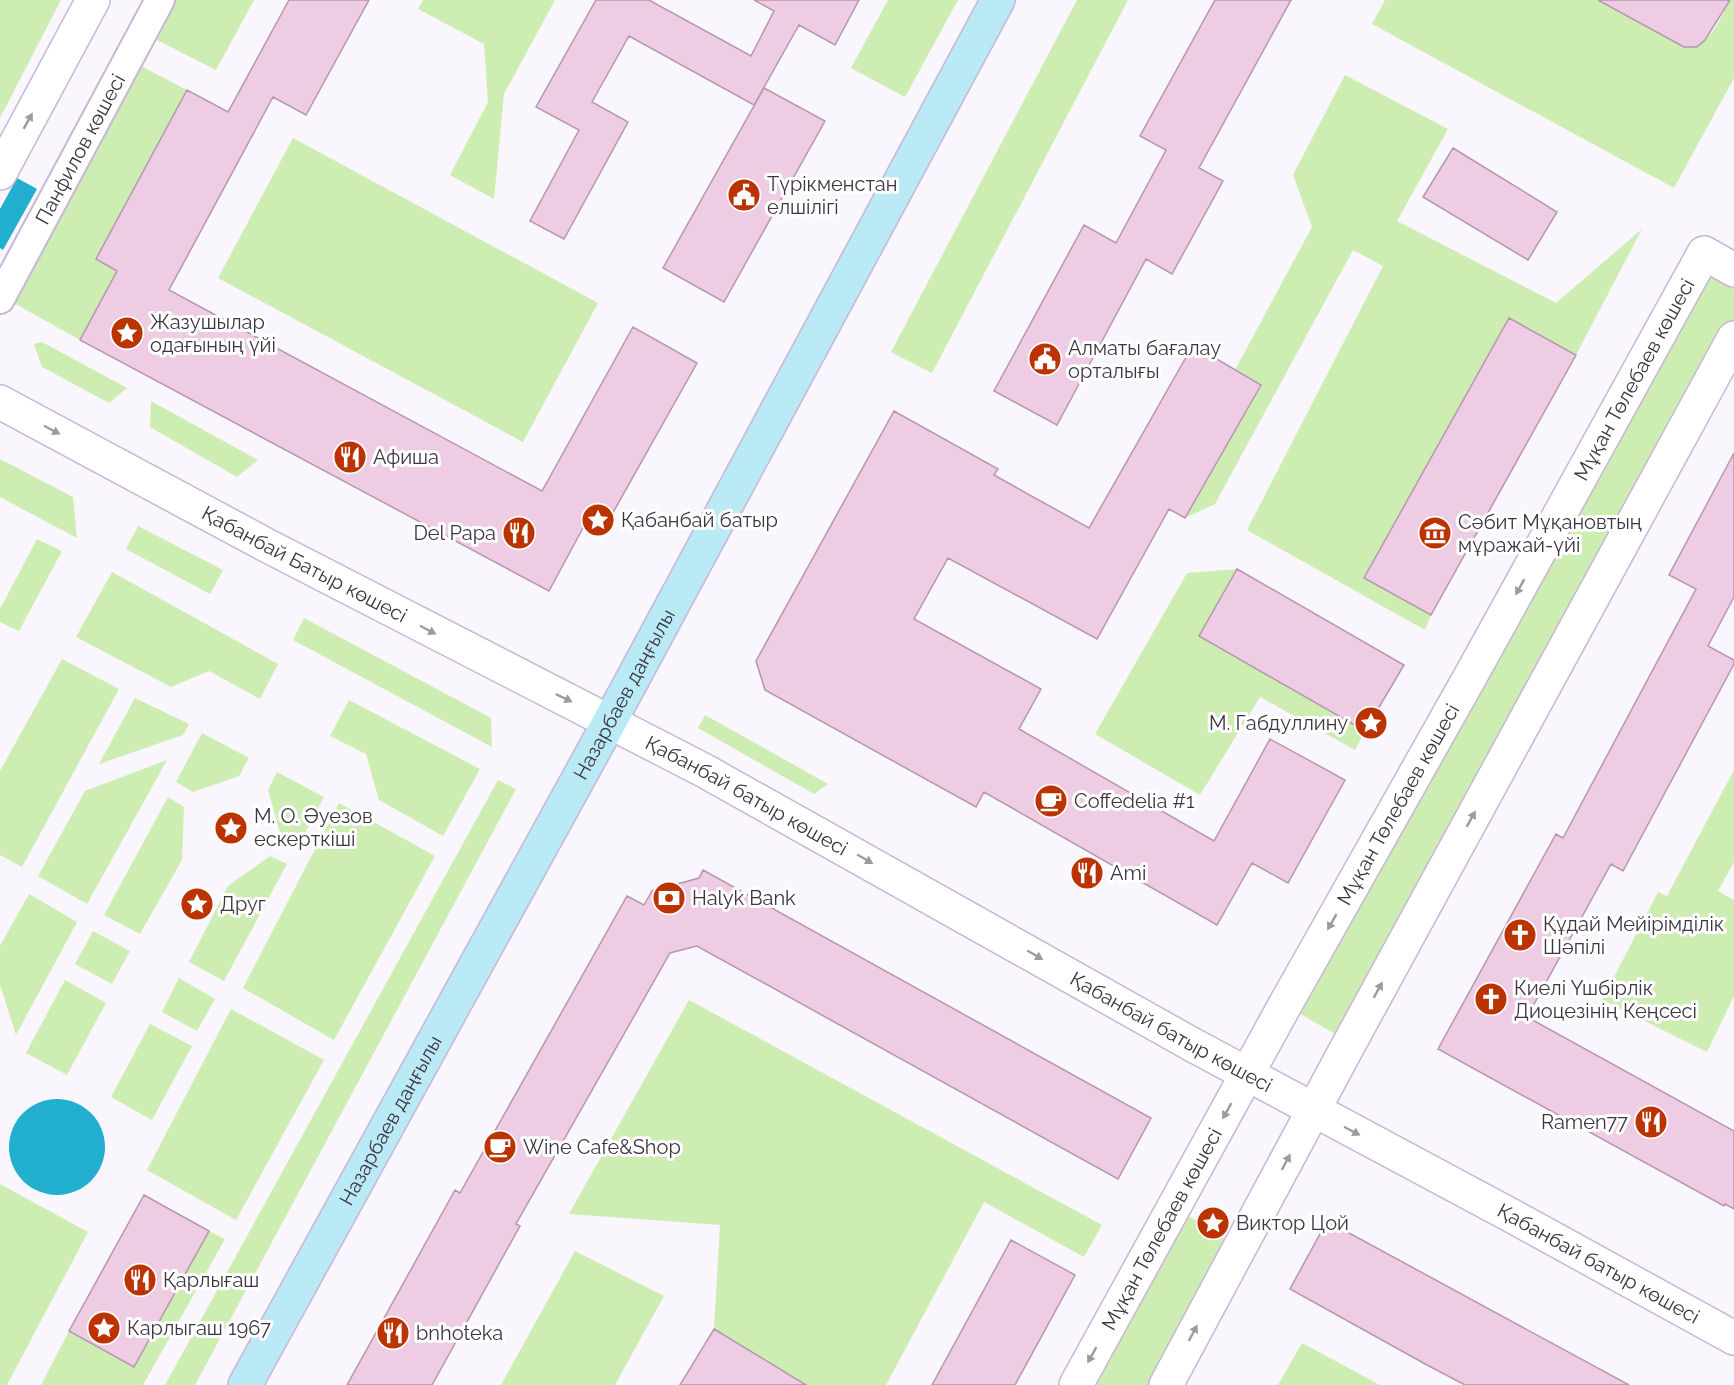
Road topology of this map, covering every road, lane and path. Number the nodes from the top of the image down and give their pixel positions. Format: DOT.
graph roads {
  1 [pos="93,0"];
  2 [pos="160,0"];
  3 [pos="998,0"];
  4 [pos="0,173"];
  5 [pos="1734,270"];
  6 [pos="0,299"];
  7 [pos="1734,338"];
  8 [pos="0,402"];
  9 [pos="610,721"];
  10 [pos="1247,1074"];
  11 [pos="1313,1110"];
  12 [pos="1734,1338"];
  13 [pos="245,1385"];
  14 [pos="1076,1385"];
  15 [pos="1166,1385"];
  4 -- 1 [label="street, one-way"];
  2 -- 6 [label="street, Панфилов көшесі"];
  3 -- 9 [label="main road, Назарбаев даңғылы"];
  5 -- 10 [label="street, Мұқан Төлебаев көшесі, one-way"];
  11 -- 7 [label="street, one-way"];
  8 -- 9 [label="street, Қабанбай Батыр көшесі, one-way"];
  9 -- 10 [label="street, Қабанбай батыр көшесі, one-way"];
  9 -- 13 [label="main road, Назарбаев даңғылы"];
  10 -- 11 [label="street, Қабанбай батыр көшесі"];
  10 -- 14 [label="street, Мұқан Төлебаев көшесі, one-way"];
  11 -- 12 [label="street, Қабанбай батыр көшесі, one-way"];
  15 -- 11 [label="street, one-way"];
}
